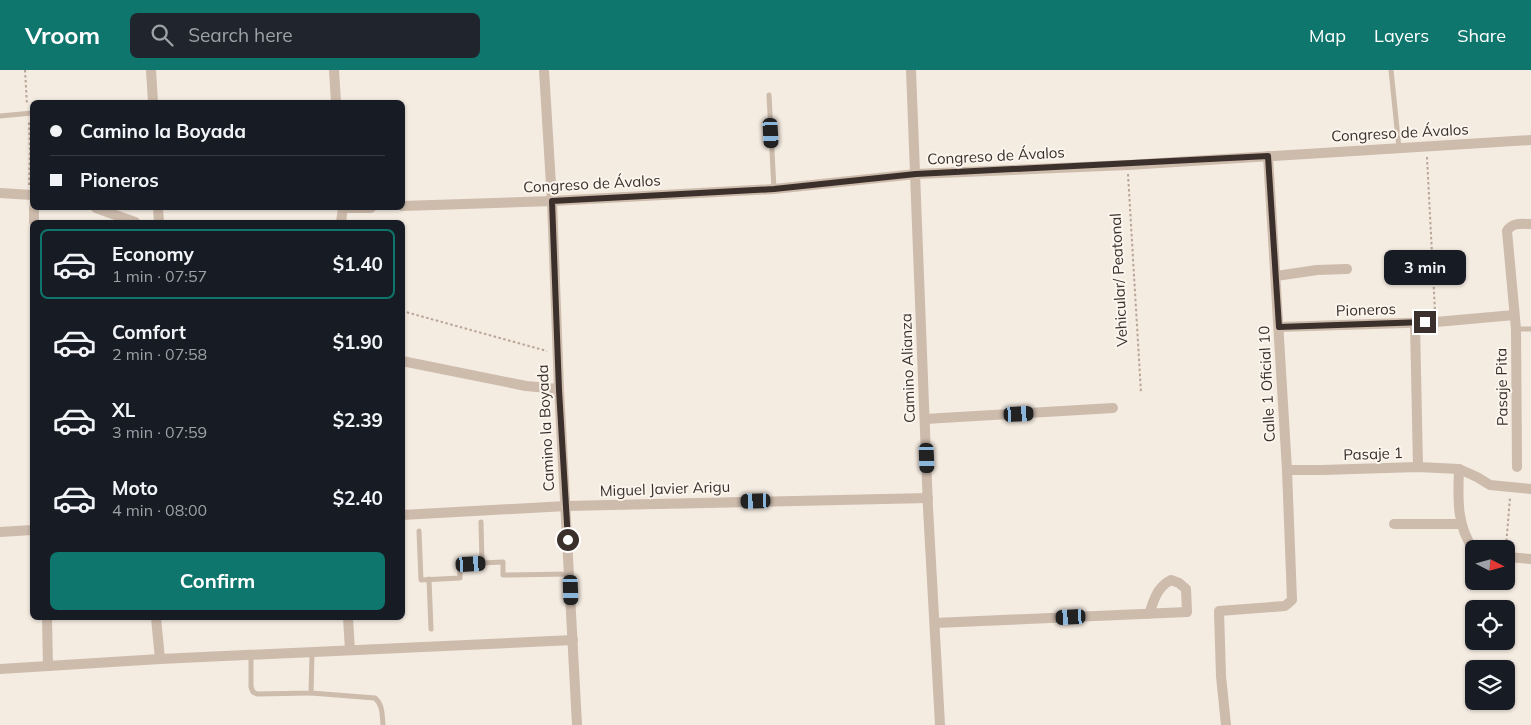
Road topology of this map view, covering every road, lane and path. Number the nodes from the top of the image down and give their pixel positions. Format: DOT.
graph roads {
  1 [pos="25,70"];
  2 [pos="151,70"];
  3 [pos="334,70"];
  4 [pos="544,70"];
  5 [pos="911,70"];
  6 [pos="1391,70"];
  7 [pos="769,95"];
  8 [pos="153,100"];
  9 [pos="336,100"];
  10 [pos="30,114"];
  11 [pos="0,116"];
  12 [pos="1531,140"];
  13 [pos="1426,147"];
  14 [pos="1398,148"];
  15 [pos="1268,156"];
  16 [pos="1128,164"];
  17 [pos="916,174"];
  18 [pos="774,189"];
  19 [pos="0,193"];
  20 [pos="30,195"];
  21 [pos="552,201"];
  22 [pos="405,206"];
  23 [pos="102,210"];
  24 [pos="129,220"];
  25 [pos="1531,224"];
  26 [pos="1347,269"];
  27 [pos="1276,276"];
  28 [pos="405,312"];
  29 [pos="1514,315"];
  30 [pos="1436,322"];
  31 [pos="1415,323"];
  32 [pos="1279,327"];
  33 [pos="1531,329"];
  34 [pos="1516,330"];
  35 [pos="558,354"];
  36 [pos="405,361"];
  37 [pos="559,390"];
  38 [pos="1141,393"];
  39 [pos="1113,408"];
  40 [pos="925,419"];
  41 [pos="1418,467"];
  42 [pos="1517,467"];
  43 [pos="1459,469"];
  44 [pos="1287,470"];
  45 [pos="1514,488"];
  46 [pos="1531,489"];
  47 [pos="928,498"];
  48 [pos="566,506"];
  49 [pos="405,515"];
  50 [pos="481,522"];
  51 [pos="1394,524"];
  52 [pos="1460,524"];
  53 [pos="30,530"];
  54 [pos="419,531"];
  55 [pos="0,532"];
  56 [pos="1469,540"];
  57 [pos="1507,540"];
  58 [pos="1515,558"];
  59 [pos="1531,559"];
  60 [pos="482,563"];
  61 [pos="570,574"];
  62 [pos="429,579"];
  63 [pos="1149,614"];
  64 [pos="47,620"];
  65 [pos="156,620"];
  66 [pos="348,620"];
  67 [pos="935,623"];
  68 [pos="431,629"];
  69 [pos="573,640"];
  70 [pos="350,650"];
  71 [pos="312,653"];
  72 [pos="251,655"];
  73 [pos="160,659"];
  74 [pos="48,666"];
  75 [pos="0,669"];
  76 [pos="311,693"];
  77 [pos="383,725"];
  78 [pos="577,725"];
  79 [pos="940,725"];
  80 [pos="1226,725"];
  1 -- 10 [label="path"];
  2 -- 8 [label="street"];
  3 -- 9 [label="street"];
  4 -- 21 [label="street, Camino la Boyada"];
  5 -- 17 [label="street, Camino Alianza"];
  6 -- 14 [label="lane"];
  7 -- 18 [label="lane"];
  10 -- 11 [label="lane"];
  10 -- 20 [label="path"];
  12 -- 13 [label="street, Congreso de Ávalos"];
  13 -- 14 [label="street, Congreso de Ávalos"];
  13 -- 30 [label="path"];
  14 -- 15 [label="street, Congreso de Ávalos"];
  15 -- 16 [label="street, Congreso de Ávalos"];
  15 -- 27 [label="street, Calle 1 Oficial 10"];
  16 -- 17 [label="street, Congreso de Ávalos"];
  16 -- 38 [label="path, Vehicular/ Peatonal"];
  17 -- 18 [label="street, Congreso de Ávalos"];
  17 -- 40 [label="street, Camino Alianza"];
  18 -- 21 [label="street, Congreso de Ávalos"];
  19 -- 20 [label="street"];
  21 -- 22 [label="street, Congreso de Ávalos"];
  21 -- 35 [label="street, Camino la Boyada"];
  23 -- 24 [label="street"];
  25 -- 29 [label="street, Pasaje Pita"];
  26 -- 27 [label="street"];
  27 -- 32 [label="street, Calle 1 Oficial 10"];
  28 -- 35 [label="path"];
  29 -- 30 [label="street, Pioneros"];
  29 -- 34 [label="street, Pasaje Pita"];
  30 -- 31 [label="street, Pioneros"];
  31 -- 32 [label="street, Pioneros"];
  31 -- 41 [label="street"];
  32 -- 44 [label="street, Calle 1 Oficial 10"];
  33 -- 34 [label="lane"];
  34 -- 42 [label="street, Pasaje Pita"];
  35 -- 37 [label="street, Camino la Boyada"];
  36 -- 37 [label="street"];
  37 -- 48 [label="street, Camino la Boyada"];
  39 -- 40 [label="street"];
  40 -- 47 [label="street, Camino Alianza"];
  41 -- 43 [label="street, Pasaje 1"];
  41 -- 44 [label="street, Pasaje 1"];
  43 -- 45 [label="street"];
  43 -- 52 [label="street"];
  44 -- 80 [label="street, Calle 1 Oficial 10"];
  45 -- 46 [label="street"];
  45 -- 57 [label="path"];
  47 -- 48 [label="street, Miguel Javier Arigu"];
  47 -- 67 [label="street, Camino Alianza"];
  48 -- 49 [label="street, Miguel Javier Arigu"];
  48 -- 61 [label="street, Camino la Boyada"];
  50 -- 60 [label="lane"];
  51 -- 52 [label="street"];
  52 -- 56 [label="street"];
  53 -- 55 [label="street"];
  54 -- 62 [label="lane"];
  58 -- 59 [label="street"];
  60 -- 61 [label="lane"];
  60 -- 62 [label="lane"];
  61 -- 69 [label="street, Camino la Boyada"];
  62 -- 68 [label="lane"];
  63 -- 63 [label="street"];
  63 -- 67 [label="street"];
  64 -- 74 [label="street"];
  65 -- 73 [label="street"];
  66 -- 70 [label="street"];
  67 -- 79 [label="street, Camino Alianza"];
  69 -- 70 [label="street"];
  69 -- 78 [label="street, Camino la Boyada"];
  70 -- 71 [label="street"];
  71 -- 72 [label="street"];
  71 -- 76 [label="lane"];
  72 -- 73 [label="street"];
  72 -- 76 [label="lane"];
  73 -- 74 [label="street"];
  74 -- 75 [label="street"];
  76 -- 77 [label="lane"];
}
